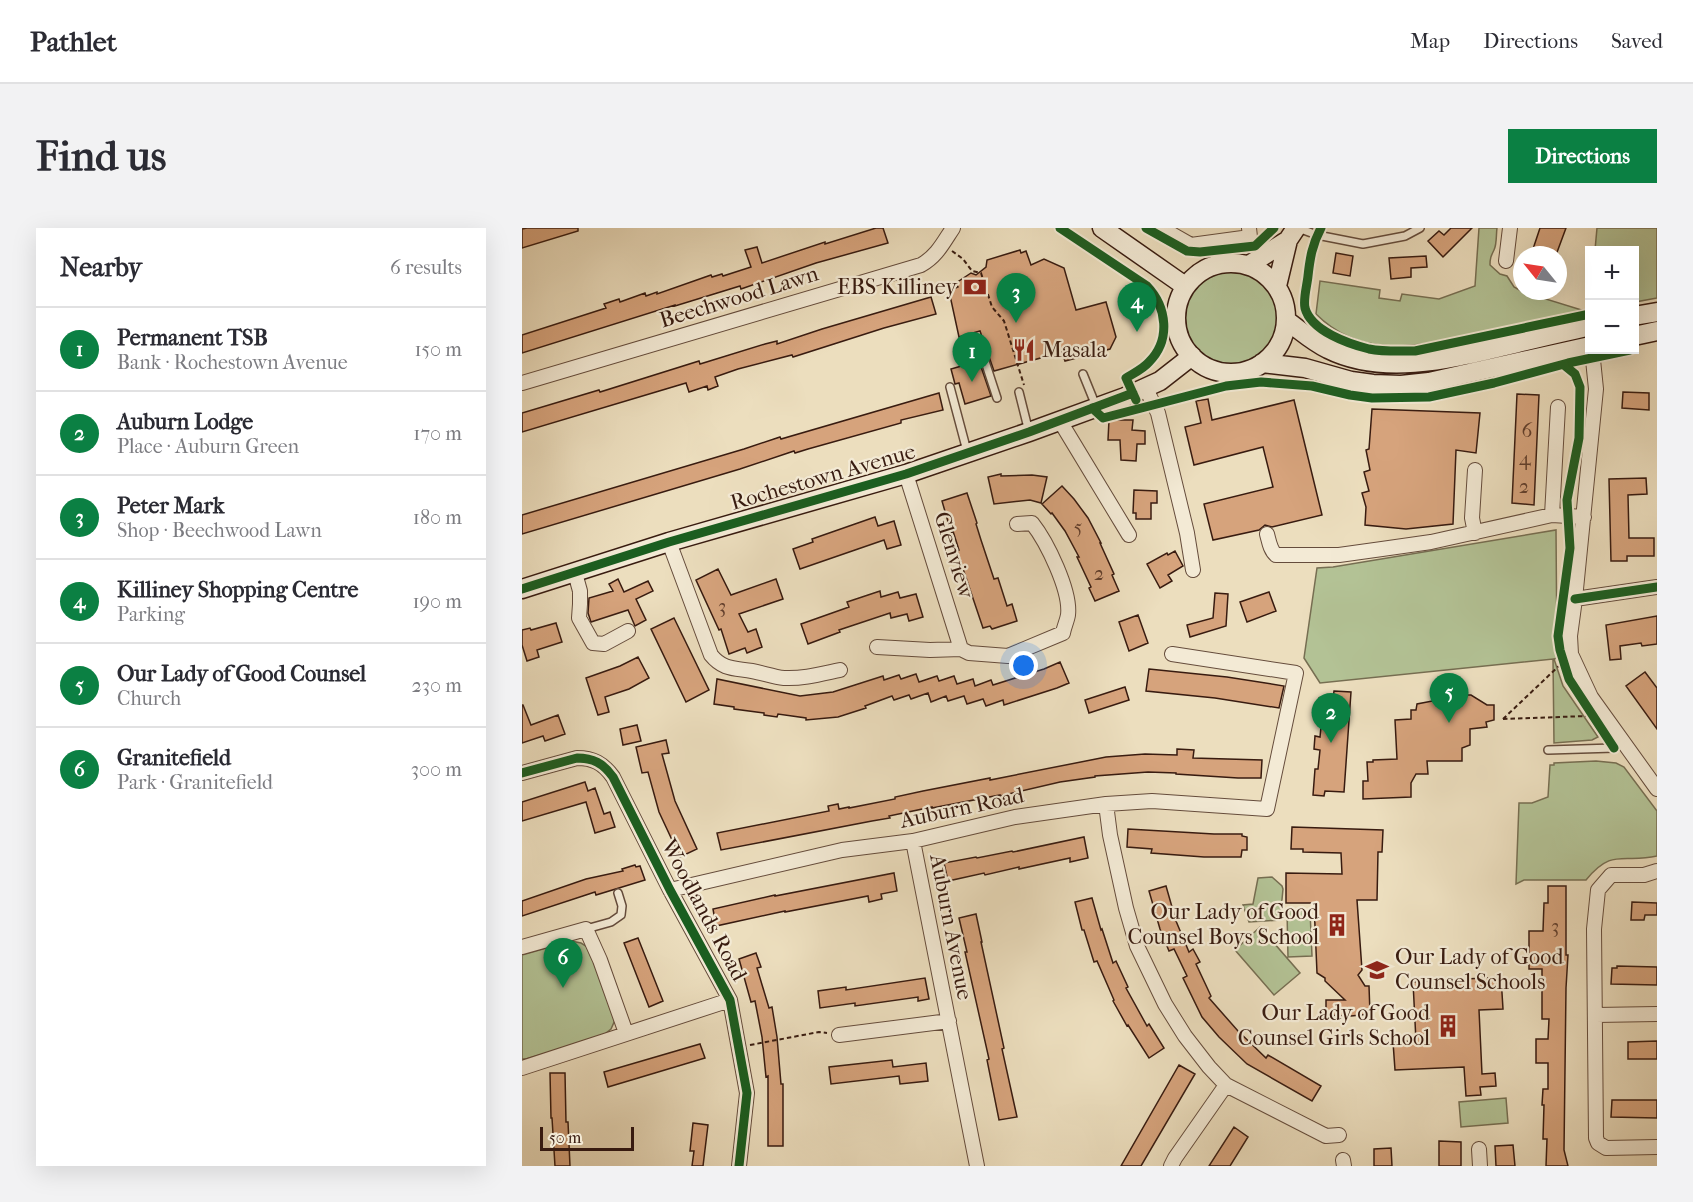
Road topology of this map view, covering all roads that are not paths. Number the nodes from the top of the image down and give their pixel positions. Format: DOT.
graph roads {
  1 [pos="953,228"];
  2 [pos="1102,228"];
  3 [pos="1161,228"];
  4 [pos="1249,228"];
  5 [pos="1420,228"];
  6 [pos="1510,228"];
  7 [pos="1294,232"];
  8 [pos="1506,261"];
  9 [pos="1249,265"];
  10 [pos="1185,286"];
  11 [pos="1277,286"];
  12 [pos="1657,312"];
  13 [pos="1639,315"];
  14 [pos="1287,320"];
  15 [pos="1585,331"];
  16 [pos="1657,331"];
  17 [pos="1639,335"];
  18 [pos="981,349"];
  19 [pos="1585,349"];
  20 [pos="1592,354"];
  21 [pos="1192,356"];
  22 [pos="1262,363"];
  23 [pos="1083,374"];
  24 [pos="522,383"];
  25 [pos="950,387"];
  26 [pos="1145,387"];
  27 [pos="1022,392"];
  28 [pos="997,398"];
  29 [pos="1096,406"];
  30 [pos="1558,407"];
  31 [pos="1060,421"];
  32 [pos="1029,432"];
  33 [pos="968,453"];
  34 [pos="1475,470"];
  35 [pos="906,474"];
  36 [pos="1459,504"];
  37 [pos="1473,509"];
  38 [pos="1552,515"];
  39 [pos="1584,517"];
  40 [pos="1017,524"];
  41 [pos="1475,532"];
  42 [pos="1267,534"];
  43 [pos="1129,535"];
  44 [pos="669,542"];
  45 [pos="1193,570"];
  46 [pos="575,573"];
  47 [pos="1657,587"];
  48 [pos="522,589"];
  49 [pos="1575,599"];
  50 [pos="628,631"];
  51 [pos="877,647"];
  52 [pos="961,649"];
  53 [pos="1172,654"];
  54 [pos="840,670"];
  55 [pos="1623,742"];
  56 [pos="1548,750"];
  57 [pos="522,773"];
  58 [pos="1657,789"];
  59 [pos="1106,804"];
  60 [pos="913,841"];
  61 [pos="1657,871"];
  62 [pos="670,890"];
  63 [pos="618,893"];
  64 [pos="586,928"];
  65 [pos="522,948"];
  66 [pos="730,1000"];
  67 [pos="1657,1014"];
  68 [pos="1596,1015"];
  69 [pos="949,1021"];
  70 [pos="626,1033"];
  71 [pos="839,1035"];
  72 [pos="523,1072"];
  73 [pos="1226,1085"];
  74 [pos="1340,1134"];
  75 [pos="1657,1147"];
  76 [pos="1479,1149"];
  77 [pos="739,1166"];
  78 [pos="977,1166"];
  79 [pos="1172,1166"];
  80 [pos="1480,1166"];
  1 -- 24 [label="street, Beechwood Lawn"];
  2 -- 10 [label="main road"];
  3 -- 4 [label="street"];
  5 -- 7 [label="lane"];
  6 -- 8 [label="street"];
  7 -- 9 [label="main road"];
  7 -- 11 [label="main road"];
  9 -- 10 [label="main road"];
  9 -- 11 [label="main road"];
  10 -- 21 [label="main road"];
  11 -- 14 [label="main road"];
  12 -- 13 [label="main road"];
  14 -- 15 [label="main road"];
  14 -- 22 [label="main road"];
  16 -- 17 [label="main road"];
  18 -- 28 [label="lane"];
  19 -- 22 [label="main road"];
  20 -- 39 [label="street"];
  21 -- 22 [label="main road"];
  21 -- 26 [label="main road, Rochestown Avenue"];
  23 -- 29 [label="lane"];
  25 -- 33 [label="lane"];
  26 -- 29 [label="main road, Rochestown Avenue"];
  26 -- 45 [label="street"];
  27 -- 32 [label="lane"];
  29 -- 31 [label="main road, Rochestown Avenue"];
  30 -- 38 [label="street"];
  31 -- 32 [label="main road, Rochestown Avenue"];
  31 -- 43 [label="street"];
  32 -- 33 [label="main road, Rochestown Avenue"];
  33 -- 35 [label="main road, Rochestown Avenue"];
  34 -- 37 [label="street"];
  35 -- 44 [label="main road, Rochestown Avenue"];
  35 -- 52 [label="street, Glenview"];
  36 -- 37 [label="street"];
  37 -- 41 [label="street"];
  38 -- 39 [label="street"];
  38 -- 41 [label="street"];
  39 -- 49 [label="street"];
  40 -- 52 [label="street"];
  41 -- 42 [label="street"];
  44 -- 46 [label="main road, Rochestown Avenue"];
  44 -- 54 [label="street"];
  46 -- 48 [label="main road, Rochestown Avenue"];
  46 -- 50 [label="street"];
  47 -- 49 [label="street"];
  49 -- 55 [label="street"];
  51 -- 52 [label="street"];
  53 -- 59 [label="street, Auburn Road"];
  55 -- 56 [label="lane"];
  55 -- 58 [label="street"];
  57 -- 62 [label="street, Woodlands Road"];
  59 -- 60 [label="street, Auburn Road"];
  59 -- 73 [label="street"];
  60 -- 62 [label="street, Auburn Road"];
  60 -- 69 [label="street, Auburn Avenue"];
  61 -- 68 [label="street"];
  62 -- 66 [label="street, Woodlands Road"];
  63 -- 64 [label="lane"];
  64 -- 65 [label="street"];
  64 -- 70 [label="street"];
  66 -- 70 [label="street"];
  66 -- 77 [label="street, Woodlands Road"];
  67 -- 68 [label="street"];
  68 -- 75 [label="street"];
  69 -- 71 [label="street, Auburn Avenue"];
  69 -- 78 [label="street, Auburn Avenue"];
  70 -- 72 [label="street"];
  73 -- 74 [label="street"];
  73 -- 79 [label="street"];
  76 -- 80 [label="street"];
}
